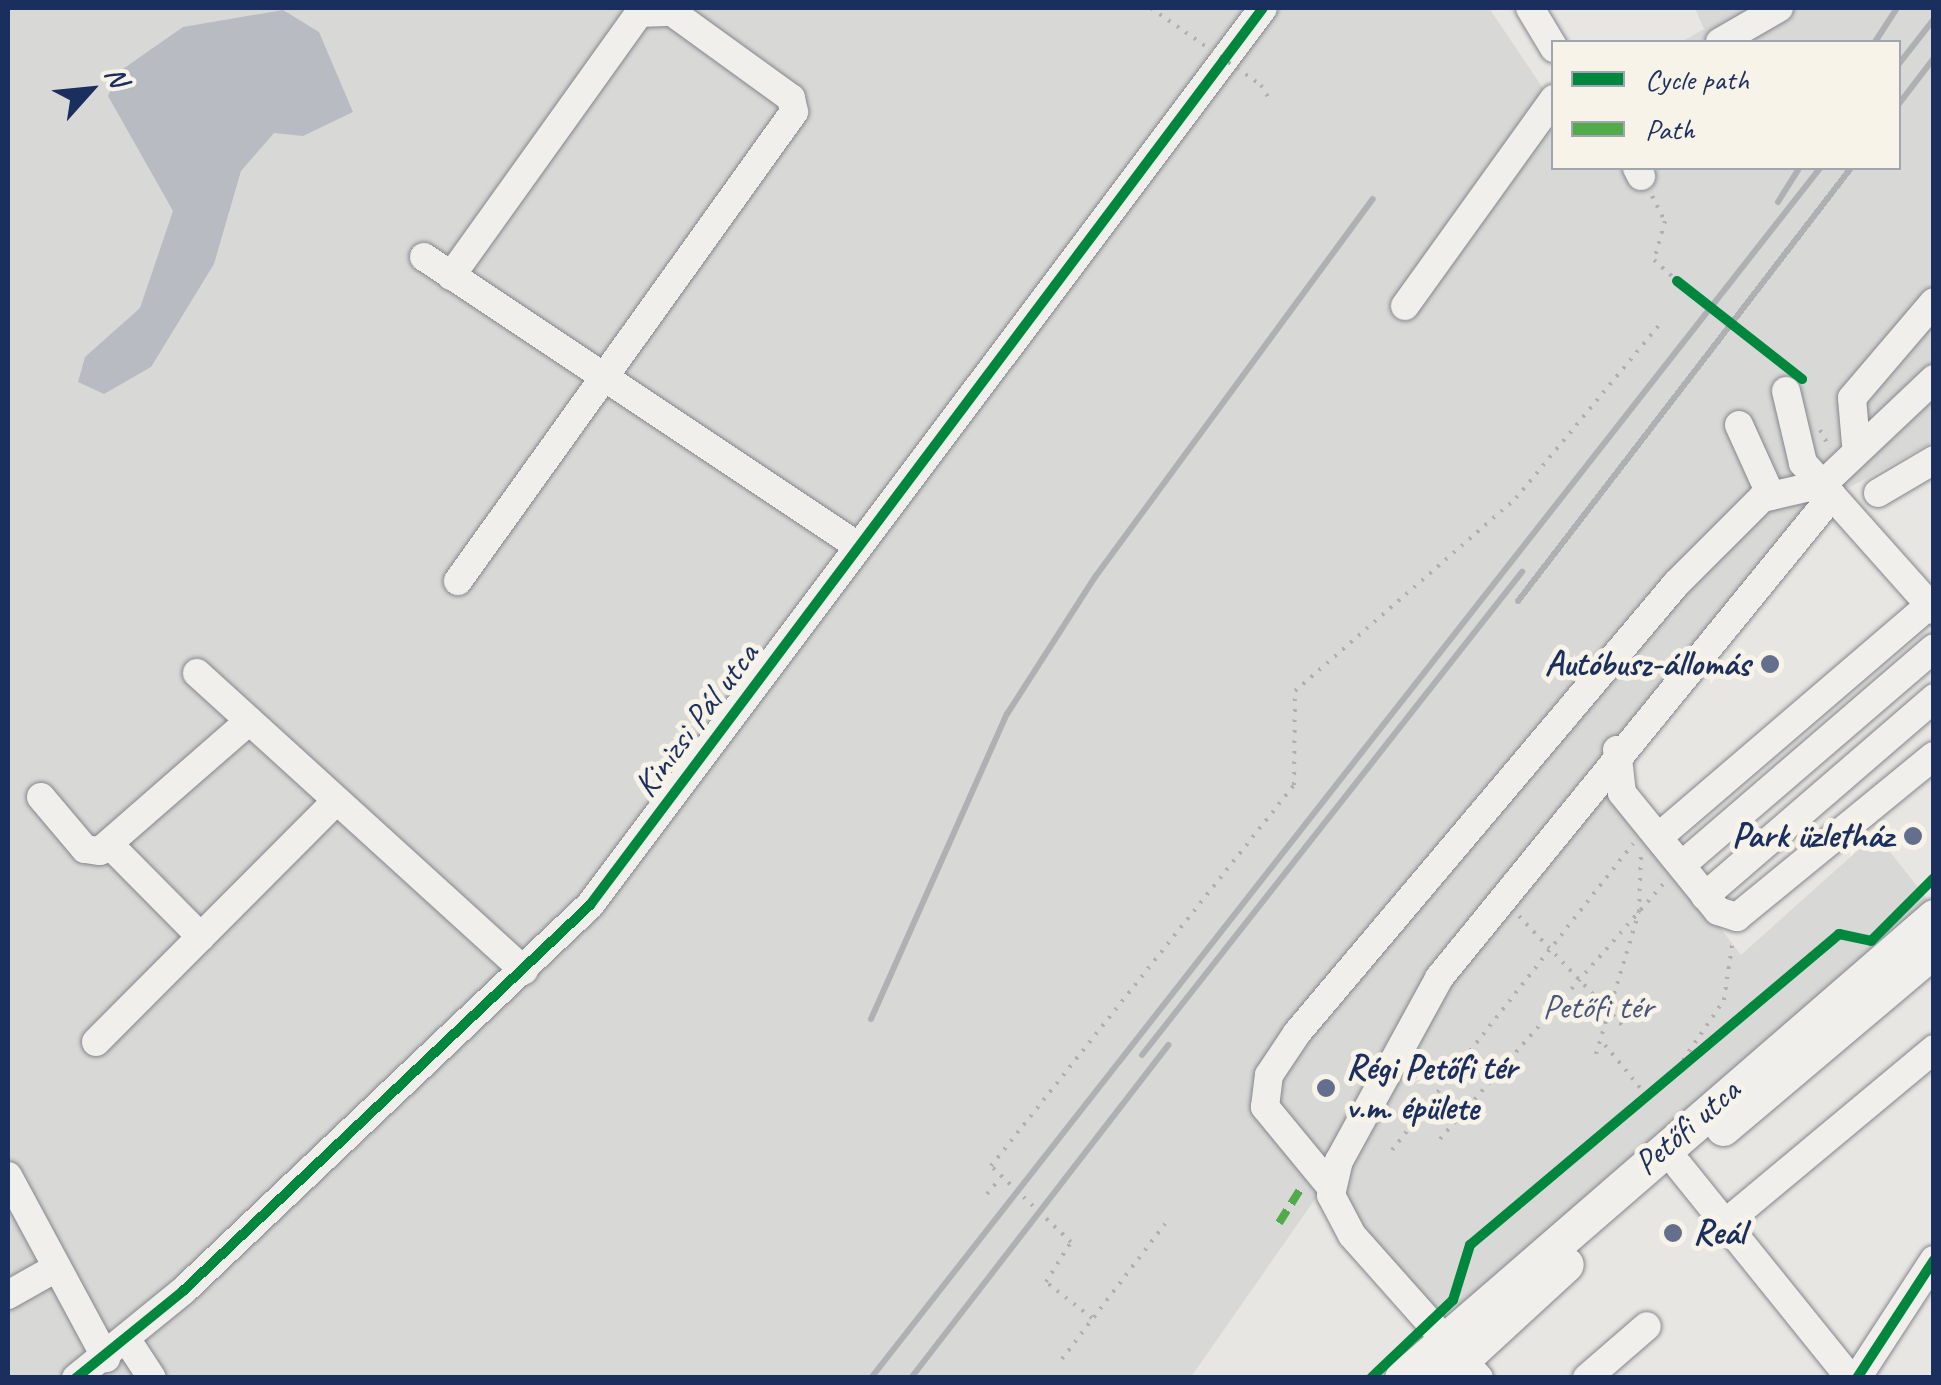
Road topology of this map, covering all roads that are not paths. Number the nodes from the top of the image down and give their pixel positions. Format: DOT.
graph roads {
  1 [pos="1263,8"];
  2 [pos="1530,8"];
  3 [pos="1773,9"];
  4 [pos="1723,40"];
  5 [pos="1551,43"];
  6 [pos="1551,103"];
  7 [pos="424,258"];
  8 [pos="451,276"];
  9 [pos="1934,302"];
  10 [pos="1405,306"];
  11 [pos="604,378"];
  12 [pos="1934,379"];
  13 [pos="1794,385"];
  14 [pos="1739,425"];
  15 [pos="1856,444"];
  16 [pos="1934,460"];
  17 [pos="1827,490"];
  18 [pos="1878,493"];
  19 [pos="1771,496"];
  20 [pos="858,546"];
  21 [pos="458,581"];
  22 [pos="1931,608"];
  23 [pos="1934,648"];
  24 [pos="197,673"];
  25 [pos="1934,698"];
  26 [pos="249,721"];
  27 [pos="1617,750"];
  28 [pos="1934,756"];
  29 [pos="1588,787"];
  30 [pos="1622,793"];
  31 [pos="41,797"];
  32 [pos="336,801"];
  33 [pos="1661,835"];
  34 [pos="111,846"];
  35 [pos="1677,869"];
  36 [pos="1706,896"];
  37 [pos="1934,916"];
  38 [pos="201,937"];
  39 [pos="1934,950"];
  40 [pos="524,971"];
  41 [pos="96,1042"];
  42 [pos="1934,1049"];
  43 [pos="1678,1166"];
  44 [pos="8,1176"];
  45 [pos="1331,1186"];
  46 [pos="1722,1226"];
  47 [pos="1934,1260"];
  48 [pos="56,1268"];
  49 [pos="8,1295"];
  50 [pos="1647,1326"];
  51 [pos="116,1349"];
  52 [pos="1457,1364"];
  53 [pos="76,1378"];
  54 [pos="152,1378"];
  55 [pos="1402,1378"];
  56 [pos="1588,1378"];
  57 [pos="1854,1378"];
  1 -- 20 [label="street, Kinizsi Pál utca"];
  2 -- 5 [label="street"];
  3 -- 4 [label="street"];
  6 -- 10 [label="street"];
  7 -- 8 [label="street"];
  8 -- 11 [label="street"];
  8 -- 11 [label="street"];
  9 -- 15 [label="street"];
  11 -- 20 [label="street"];
  11 -- 21 [label="street"];
  12 -- 15 [label="street"];
  13 -- 17 [label="street"];
  14 -- 19 [label="street"];
  15 -- 17 [label="street"];
  16 -- 18 [label="street"];
  17 -- 19 [label="street"];
  17 -- 22 [label="street"];
  17 -- 27 [label="street"];
  19 -- 45 [label="street"];
  20 -- 40 [label="street, Kinizsi Pál utca"];
  22 -- 33 [label="street"];
  23 -- 35 [label="street"];
  24 -- 26 [label="street"];
  25 -- 36 [label="street"];
  26 -- 32 [label="street"];
  26 -- 34 [label="street"];
  27 -- 29 [label="street"];
  27 -- 30 [label="street"];
  28 -- 36 [label="street"];
  29 -- 30 [label="street"];
  29 -- 45 [label="street"];
  30 -- 33 [label="street"];
  31 -- 34 [label="street"];
  32 -- 38 [label="street"];
  32 -- 40 [label="street"];
  33 -- 35 [label="street"];
  34 -- 38 [label="street"];
  35 -- 36 [label="street"];
  37 -- 52 [label="main road, Petőfi utca"];
  38 -- 41 [label="street"];
  39 -- 43 [label="main road, Petőfi utca"];
  40 -- 51 [label="street, Kinizsi Pál utca"];
  42 -- 46 [label="street"];
  43 -- 46 [label="street"];
  43 -- 52 [label="main road, Petőfi utca"];
  44 -- 48 [label="street"];
  45 -- 52 [label="street"];
  46 -- 57 [label="street"];
  47 -- 57 [label="street"];
  48 -- 49 [label="street"];
  48 -- 51 [label="street"];
  50 -- 56 [label="street"];
  51 -- 53 [label="street, Kinizsi Pál utca"];
  51 -- 54 [label="street"];
  52 -- 55 [label="main road"];
}
